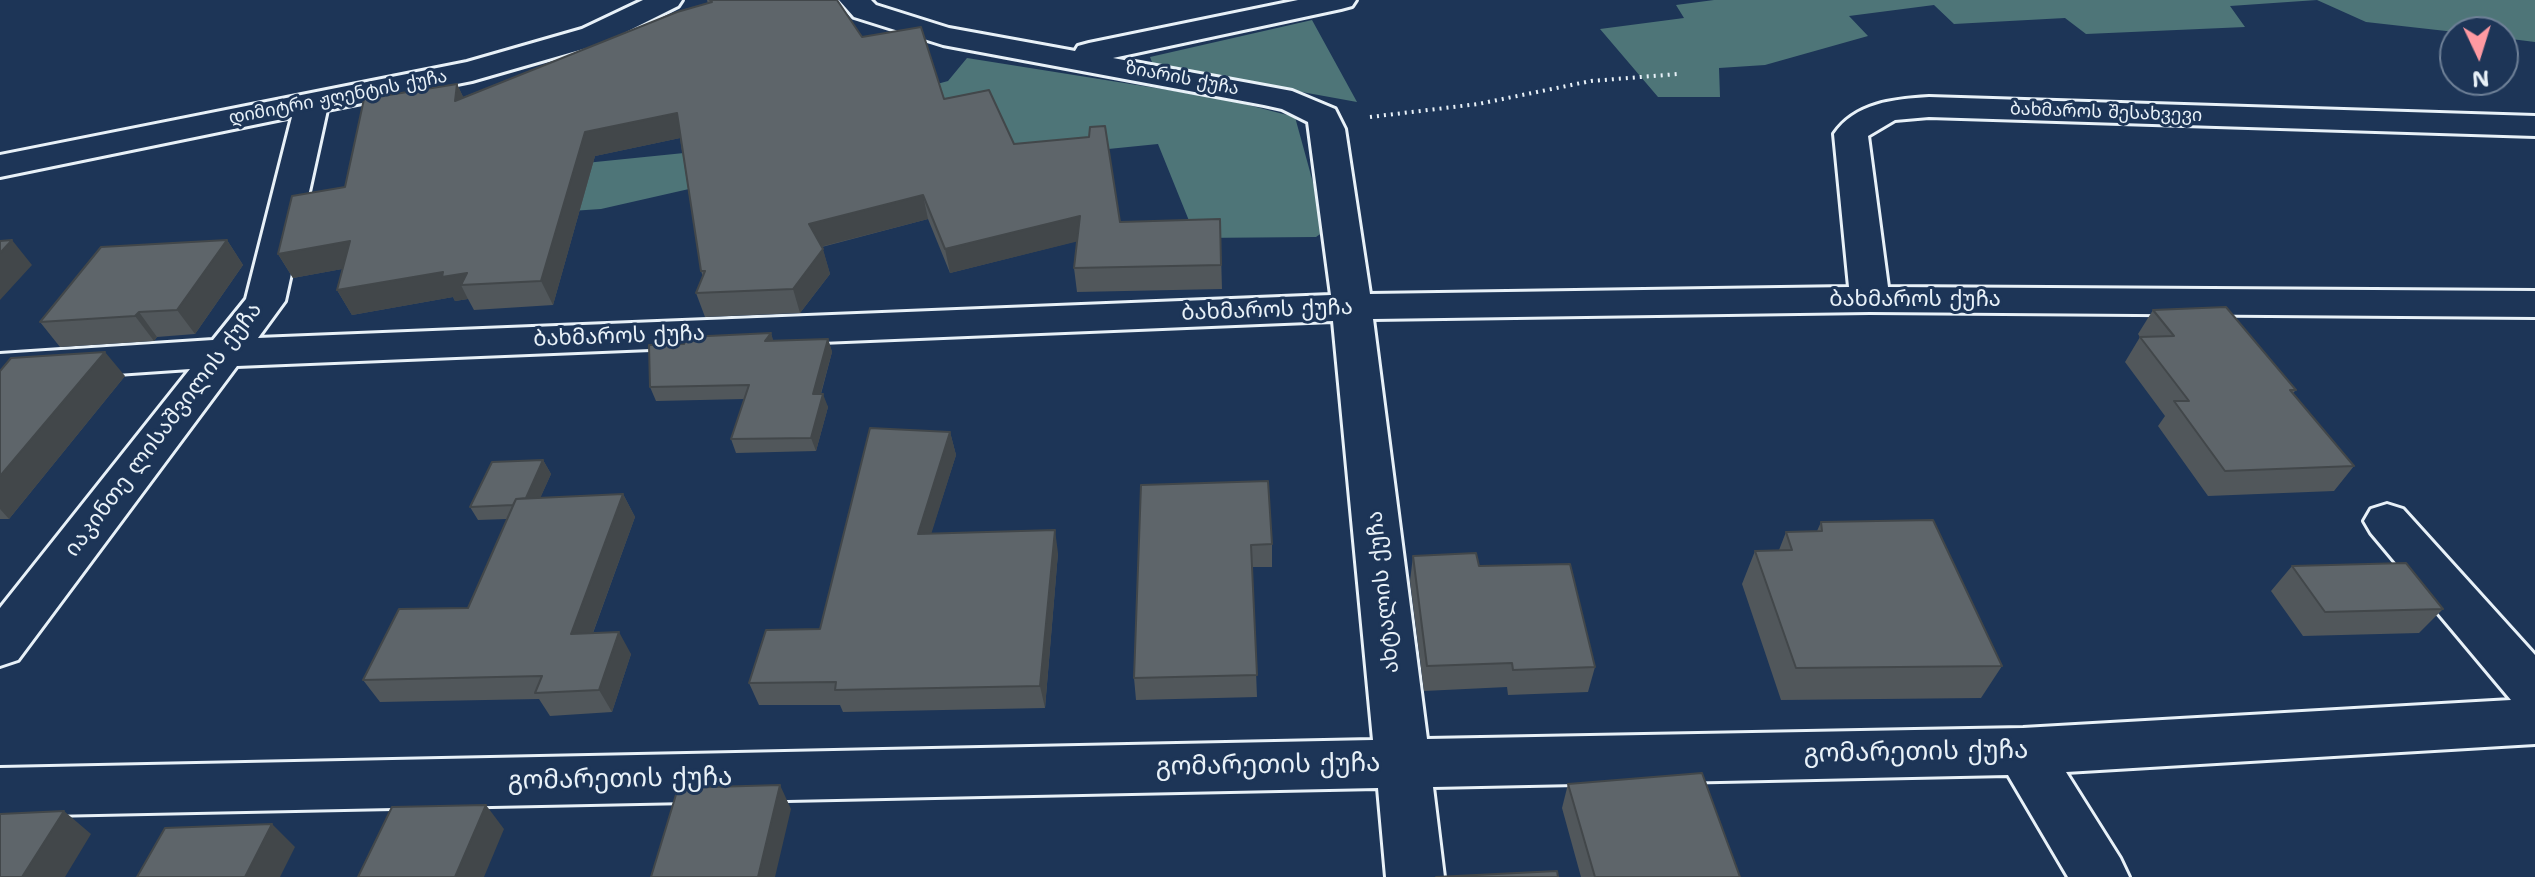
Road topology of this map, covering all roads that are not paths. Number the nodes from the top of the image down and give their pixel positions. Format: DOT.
graph roads {
  1 [pos="667,0"];
  2 [pos="854,0"];
  3 [pos="1341,0"];
  4 [pos="1071,57"];
  5 [pos="312,104"];
  6 [pos="2535,126"];
  7 [pos="0,166"];
  8 [pos="1870,299"];
  9 [pos="2535,304"];
  10 [pos="1352,307"];
  11 [pos="225,353"];
  12 [pos="0,368"];
  13 [pos="2387,521"];
  14 [pos="0,645"];
  15 [pos="2535,691"];
  16 [pos="2535,721"];
  17 [pos="2023,751"];
  18 [pos="1402,764"];
  19 [pos="0,792"];
  20 [pos="1415,877"];
  21 [pos="2100,877"];
  1 -- 5 [label="street, დიმიტრი ჟღენტის ქუჩა"];
  2 -- 4 [label="street, ზიარის ქუჩა"];
  3 -- 4 [label="street"];
  4 -- 10 [label="street, ზიარის ქუჩა"];
  5 -- 7 [label="street, დიმიტრი ჟღენტის ქუჩა"];
  5 -- 11 [label="street, იაკინთე ლისაშვილის ქუჩა"];
  6 -- 8 [label="street, ბახმაროს შესახვევი"];
  8 -- 9 [label="street, ბახმაროს ქუჩა"];
  8 -- 10 [label="street, ბახმაროს ქუჩა"];
  10 -- 11 [label="street, ბახმაროს ქუჩა"];
  10 -- 18 [label="street, ახტალის ქუჩა"];
  11 -- 12 [label="street, ბახმაროს ქუჩა"];
  11 -- 14 [label="street, იაკინთე ლისაშვილის ქუჩა"];
  13 -- 15 [label="street"];
  16 -- 17 [label="street, გომარეთის ქუჩა"];
  17 -- 18 [label="street, გომარეთის ქუჩა"];
  17 -- 21 [label="street"];
  18 -- 19 [label="street, გომარეთის ქუჩა"];
  18 -- 20 [label="street, ახტალის ქუჩა"];
}
